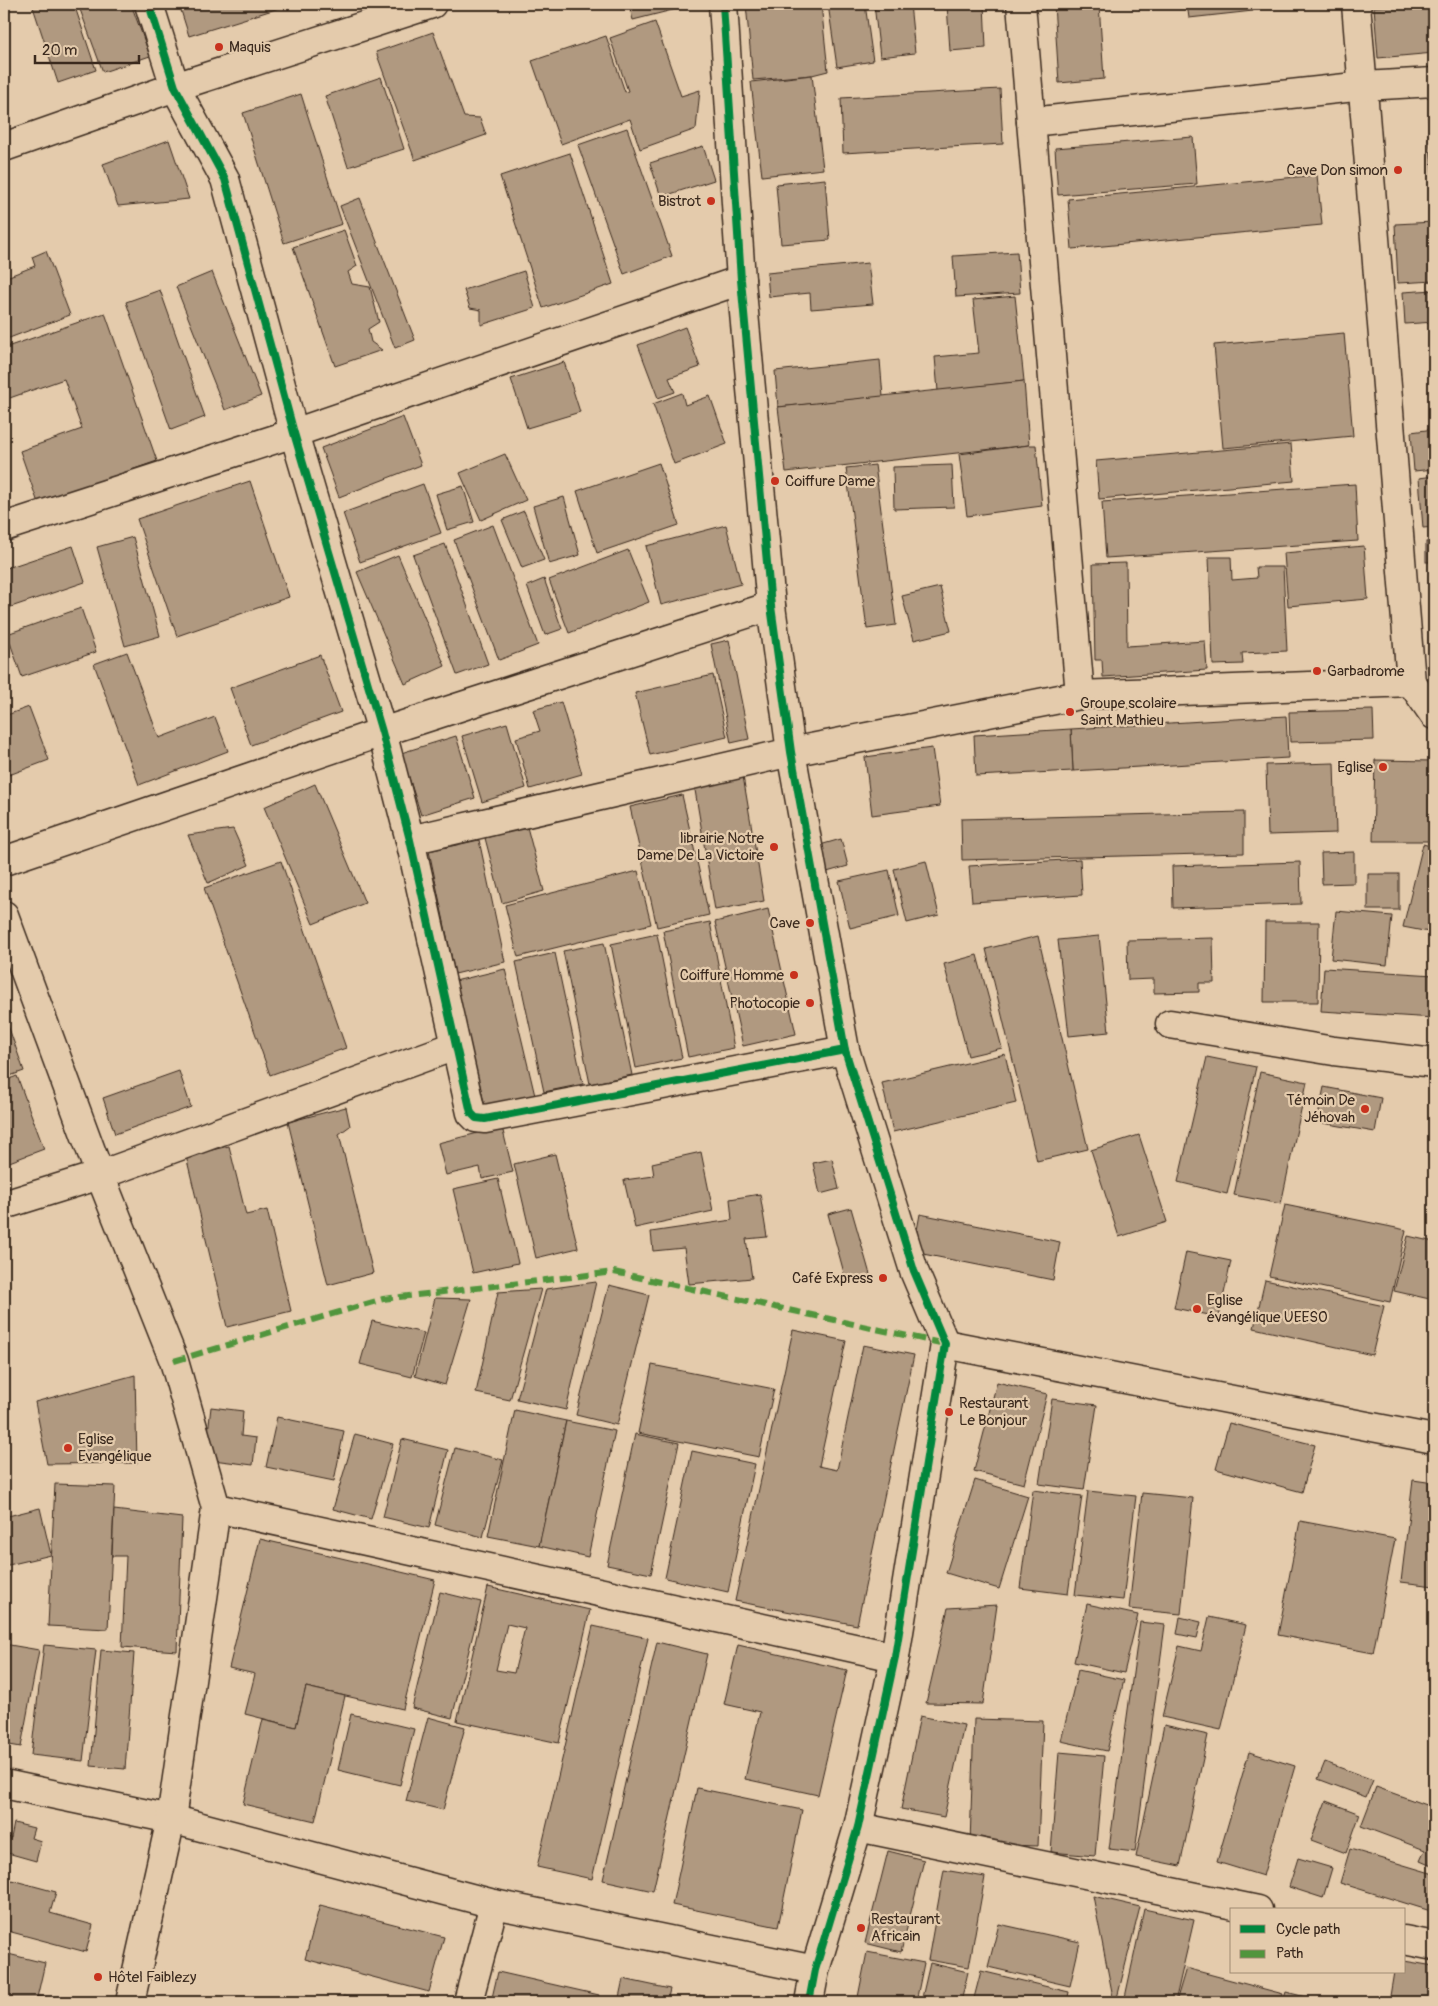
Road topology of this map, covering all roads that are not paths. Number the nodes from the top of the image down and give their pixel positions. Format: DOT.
graph roads {
  1 [pos="149,4"];
  2 [pos="432,4"];
  3 [pos="723,4"];
  4 [pos="1021,4"];
  5 [pos="1356,4"];
  6 [pos="1434,82"];
  7 [pos="1364,86"];
  8 [pos="175,88"];
  9 [pos="1031,122"];
  10 [pos="4,147"];
  11 [pos="741,280"];
  12 [pos="294,433"];
  13 [pos="4,528"];
  14 [pos="771,606"];
  15 [pos="1411,682"];
  16 [pos="1080,696"];
  17 [pos="1434,715"];
  18 [pos="382,732"];
  19 [pos="791,752"];
  20 [pos="410,840"];
  21 [pos="4,860"];
  22 [pos="4,915"];
  23 [pos="1170,1024"];
  24 [pos="455,1046"];
  25 [pos="845,1050"];
  26 [pos="1434,1063"];
  27 [pos="100,1175"];
  28 [pos="4,1206"];
  29 [pos="945,1344"];
  30 [pos="1434,1439"];
  31 [pos="216,1508"];
  32 [pos="895,1657"];
  33 [pos="4,1784"];
  34 [pos="171,1818"];
  35 [pos="858,1827"];
  36 [pos="494,1904"];
  37 [pos="1248,1908"];
  38 [pos="1406,1940"];
  39 [pos="1434,1946"];
  40 [pos="815,1970"];
  41 [pos="130,2002"];
  42 [pos="468,2002"];
  43 [pos="809,2002"];
  1 -- 8 [label="street"];
  2 -- 8 [label="street"];
  3 -- 11 [label="street"];
  4 -- 9 [label="street"];
  5 -- 7 [label="street"];
  6 -- 7 [label="street"];
  7 -- 9 [label="street"];
  7 -- 15 [label="street"];
  8 -- 10 [label="street"];
  8 -- 12 [label="street"];
  9 -- 16 [label="street"];
  11 -- 12 [label="street"];
  11 -- 14 [label="street"];
  12 -- 13 [label="street"];
  12 -- 18 [label="street"];
  14 -- 18 [label="street"];
  14 -- 19 [label="street"];
  15 -- 16 [label="street"];
  15 -- 17 [label="street"];
  16 -- 19 [label="street"];
  18 -- 20 [label="street"];
  18 -- 21 [label="street"];
  19 -- 20 [label="street"];
  19 -- 25 [label="street"];
  20 -- 24 [label="street"];
  22 -- 27 [label="street"];
  23 -- 26 [label="street"];
  24 -- 25 [label="street"];
  24 -- 27 [label="street"];
  25 -- 29 [label="street"];
  27 -- 28 [label="street"];
  27 -- 31 [label="street"];
  29 -- 30 [label="street"];
  29 -- 32 [label="street"];
  31 -- 32 [label="street"];
  31 -- 34 [label="street"];
  32 -- 35 [label="street"];
  33 -- 34 [label="street"];
  34 -- 36 [label="street"];
  34 -- 41 [label="street"];
  35 -- 37 [label="street"];
  35 -- 40 [label="street"];
  36 -- 40 [label="street"];
  36 -- 42 [label="street"];
  38 -- 39 [label="street"];
  40 -- 43 [label="street"];
}
